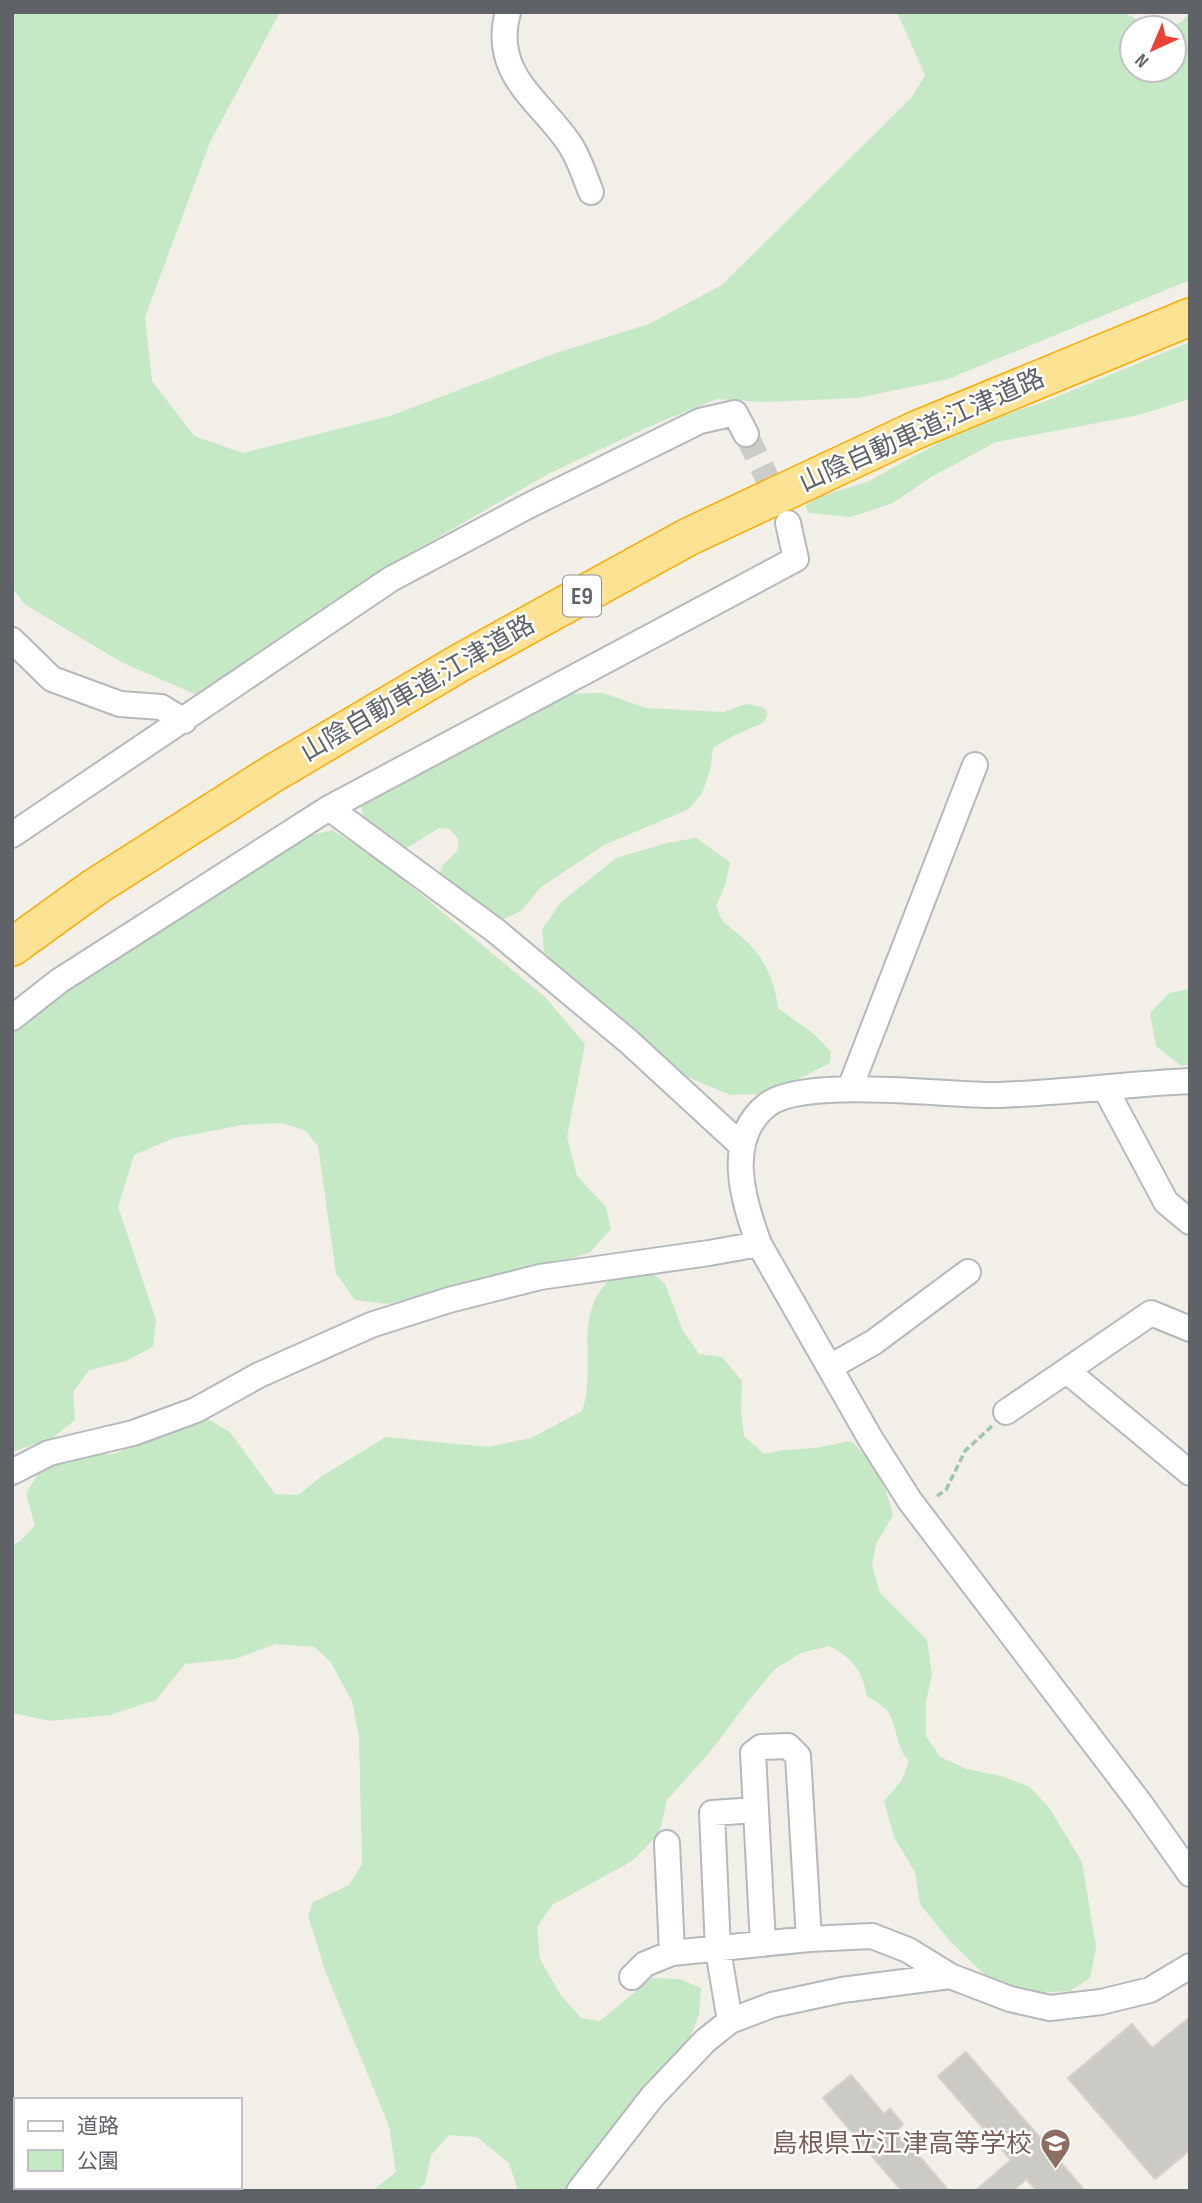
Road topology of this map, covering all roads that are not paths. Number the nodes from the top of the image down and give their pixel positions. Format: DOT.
graph roads {
  1 [pos="508,12"];
  2 [pos="591,192"];
  3 [pos="1190,317"];
  4 [pos="746,433"];
  5 [pos="788,523"];
  6 [pos="12,640"];
  7 [pos="184,721"];
  8 [pos="975,765"];
  9 [pos="329,808"];
  10 [pos="12,835"];
  11 [pos="12,947"];
  12 [pos="12,1018"];
  13 [pos="1190,1081"];
  14 [pos="850,1088"];
  15 [pos="1105,1088"];
  16 [pos="741,1145"];
  17 [pos="1190,1222"];
  18 [pos="759,1244"];
  19 [pos="968,1272"];
  20 [pos="1190,1329"];
  21 [pos="830,1367"];
  22 [pos="1067,1371"];
  23 [pos="1006,1412"];
  24 [pos="12,1472"];
  25 [pos="1190,1473"];
  26 [pos="756,1810"];
  27 [pos="667,1843"];
  28 [pos="1190,1874"];
  29 [pos="808,1940"];
  30 [pos="763,1944"];
  31 [pos="718,1950"];
  32 [pos="672,1953"];
  33 [pos="1190,1966"];
  34 [pos="950,1976"];
  35 [pos="632,1977"];
  36 [pos="730,2021"];
  37 [pos="579,2191"];
  1 -- 2 [label="street"];
  3 -- 11 [label="highway, 山陰自動車道;江津道路 / E9"];
  4 -- 7 [label="street"];
  5 -- 9 [label="street"];
  6 -- 7 [label="street"];
  7 -- 10 [label="street"];
  8 -- 14 [label="street"];
  9 -- 12 [label="street"];
  9 -- 16 [label="street"];
  13 -- 15 [label="street"];
  14 -- 15 [label="street"];
  14 -- 16 [label="street"];
  15 -- 17 [label="street"];
  16 -- 18 [label="street"];
  18 -- 21 [label="street"];
  18 -- 24 [label="street"];
  19 -- 21 [label="street"];
  20 -- 22 [label="street"];
  21 -- 28 [label="street"];
  22 -- 23 [label="street"];
  22 -- 25 [label="street"];
  26 -- 29 [label="street"];
  26 -- 30 [label="street"];
  26 -- 31 [label="street"];
  27 -- 32 [label="street"];
  29 -- 30 [label="street"];
  29 -- 34 [label="street"];
  30 -- 31 [label="street"];
  31 -- 32 [label="street"];
  31 -- 36 [label="street"];
  32 -- 35 [label="street"];
  33 -- 34 [label="street"];
  34 -- 36 [label="street"];
  36 -- 37 [label="street"];
}
